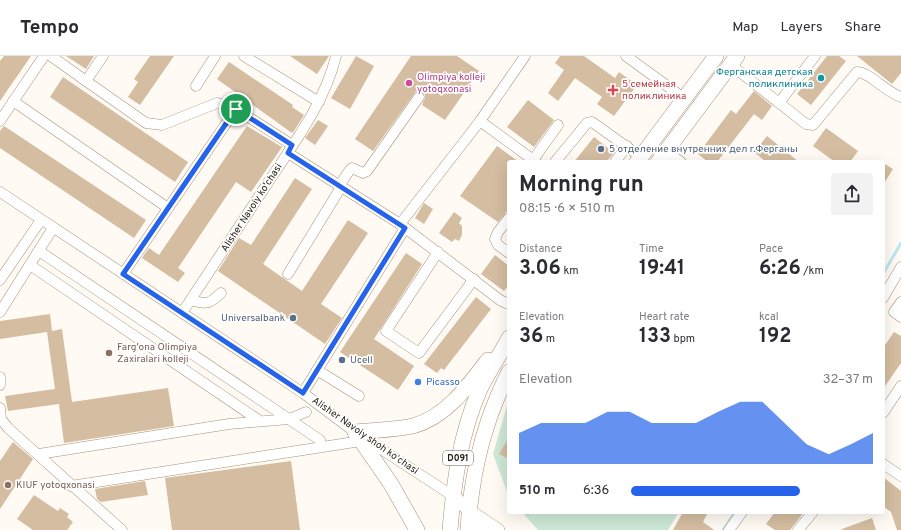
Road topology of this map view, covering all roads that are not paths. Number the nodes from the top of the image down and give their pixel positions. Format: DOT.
graph roads {
  1 [pos="44,56"];
  2 [pos="51,56"];
  3 [pos="103,56"];
  4 [pos="215,56"];
  5 [pos="244,56"];
  6 [pos="336,56"];
  7 [pos="525,56"];
  8 [pos="626,56"];
  9 [pos="716,56"];
  10 [pos="815,56"];
  11 [pos="734,60"];
  12 [pos="86,81"];
  13 [pos="196,86"];
  14 [pos="420,97"];
  15 [pos="901,97"];
  16 [pos="685,99"];
  17 [pos="13,101"];
  18 [pos="318,102"];
  19 [pos="779,103"];
  20 [pos="236,109"];
  21 [pos="480,120"];
  22 [pos="0,121"];
  23 [pos="558,125"];
  24 [pos="627,146"];
  25 [pos="290,149"];
  26 [pos="662,156"];
  27 [pos="639,159"];
  28 [pos="534,160"];
  29 [pos="536,160"];
  30 [pos="557,160"];
  31 [pos="616,160"];
  32 [pos="675,160"];
  33 [pos="340,186"];
  34 [pos="0,192"];
  35 [pos="168,208"];
  36 [pos="41,220"];
  37 [pos="507,221"];
  38 [pos="403,226"];
  39 [pos="53,228"];
  40 [pos="39,251"];
  41 [pos="438,252"];
  42 [pos="507,252"];
  43 [pos="901,260"];
  44 [pos="30,265"];
  45 [pos="901,267"];
  46 [pos="123,274"];
  47 [pos="288,274"];
  48 [pos="474,279"];
  49 [pos="0,280"];
  50 [pos="885,288"];
  51 [pos="221,293"];
  52 [pos="885,295"];
  53 [pos="191,300"];
  54 [pos="901,302"];
  55 [pos="507,303"];
  56 [pos="0,312"];
  57 [pos="182,313"];
  58 [pos="901,317"];
  59 [pos="156,330"];
  60 [pos="507,337"];
  61 [pos="507,342"];
  62 [pos="145,343"];
  63 [pos="317,370"];
  64 [pos="507,376"];
  65 [pos="0,377"];
  66 [pos="0,385"];
  67 [pos="901,386"];
  68 [pos="303,393"];
  69 [pos="359,396"];
  70 [pos="0,408"];
  71 [pos="885,410"];
  72 [pos="306,412"];
  73 [pos="288,419"];
  74 [pos="260,421"];
  75 [pos="358,436"];
  76 [pos="320,440"];
  77 [pos="39,454"];
  78 [pos="885,465"];
  79 [pos="901,476"];
  80 [pos="71,486"];
  81 [pos="453,496"];
  82 [pos="469,510"];
  83 [pos="741,514"];
  84 [pos="745,514"];
  85 [pos="811,514"];
  86 [pos="122,530"];
  87 [pos="417,530"];
  88 [pos="450,530"];
  89 [pos="468,530"];
  90 [pos="482,530"];
  91 [pos="498,530"];
  92 [pos="730,530"];
  93 [pos="734,530"];
  94 [pos="798,530"];
  1 -- 17 [label="street"];
  2 -- 12 [label="street"];
  3 -- 12 [label="street"];
  4 -- 13 [label="street"];
  5 -- 18 [label="street"];
  6 -- 18 [label="street, Alisher Navoiy ko'chasi"];
  7 -- 21 [label="street"];
  8 -- 16 [label="street"];
  9 -- 16 [label="highway"];
  10 -- 19 [label="street"];
  11 -- 19 [label="street"];
  11 -- 26 [label="highway"];
  12 -- 20 [label="street"];
  14 -- 33 [label="street"];
  15 -- 19 [label="street"];
  16 -- 27 [label="highway"];
  17 -- 22 [label="street"];
  17 -- 35 [label="street"];
  18 -- 25 [label="street, Alisher Navoiy ko'chasi"];
  20 -- 25 [label="street"];
  20 -- 35 [label="street"];
  21 -- 28 [label="street"];
  21 -- 38 [label="street"];
  23 -- 29 [label="street"];
  24 -- 27 [label="street"];
  24 -- 30 [label="street"];
  24 -- 31 [label="street"];
  25 -- 33 [label="street"];
  25 -- 53 [label="street, Alisher Navoiy ko'chasi"];
  26 -- 32 [label="street"];
  33 -- 38 [label="street"];
  33 -- 47 [label="street"];
  34 -- 36 [label="street, Alisher Navoiy shoh koʻchasi"];
  35 -- 46 [label="street"];
  36 -- 39 [label="street, Alisher Navoiy shoh koʻchasi"];
  36 -- 49 [label="street"];
  37 -- 42 [label="street"];
  38 -- 41 [label="street"];
  38 -- 63 [label="street"];
  39 -- 40 [label="street"];
  39 -- 46 [label="street, Alisher Navoiy shoh koʻchasi"];
  40 -- 44 [label="street"];
  40 -- 59 [label="street"];
  41 -- 48 [label="street"];
  41 -- 48 [label="street"];
  43 -- 50 [label="street"];
  44 -- 56 [label="street"];
  44 -- 62 [label="street"];
  45 -- 52 [label="street"];
  46 -- 57 [label="street, Alisher Navoiy shoh koʻchasi"];
  48 -- 55 [label="street"];
  51 -- 53 [label="street"];
  53 -- 57 [label="street, Alisher Navoiy ko'chasi"];
  54 -- 58 [label="street"];
  57 -- 68 [label="street, Alisher Navoiy shoh koʻchasi"];
  59 -- 62 [label="street"];
  59 -- 73 [label="street"];
  60 -- 75 [label="highway"];
  61 -- 81 [label="highway, D091"];
  62 -- 74 [label="street"];
  63 -- 68 [label="street"];
  63 -- 69 [label="street"];
  64 -- 82 [label="highway, D091"];
  65 -- 66 [label="street"];
  67 -- 71 [label="street"];
  68 -- 75 [label="street, Alisher Navoiy shoh koʻchasi"];
  70 -- 77 [label="street"];
  72 -- 73 [label="street"];
  73 -- 74 [label="street"];
  73 -- 76 [label="street"];
  74 -- 77 [label="street"];
  75 -- 80 [label="street"];
  75 -- 81 [label="street, Alisher Navoiy shoh koʻchasi"];
  75 -- 87 [label="highway"];
  77 -- 80 [label="street"];
  78 -- 79 [label="street"];
  80 -- 86 [label="street"];
  81 -- 82 [label="main road, Alisher Navoiy shoh koʻchasi"];
  81 -- 88 [label="highway, D091"];
  82 -- 89 [label="highway, D091"];
  82 -- 90 [label="main road, Alisher Navoiy shoh koʻchasi"];
  82 -- 91 [label="main road"];
  83 -- 92 [label="street"];
  84 -- 93 [label="street"];
  85 -- 94 [label="street"];
}
